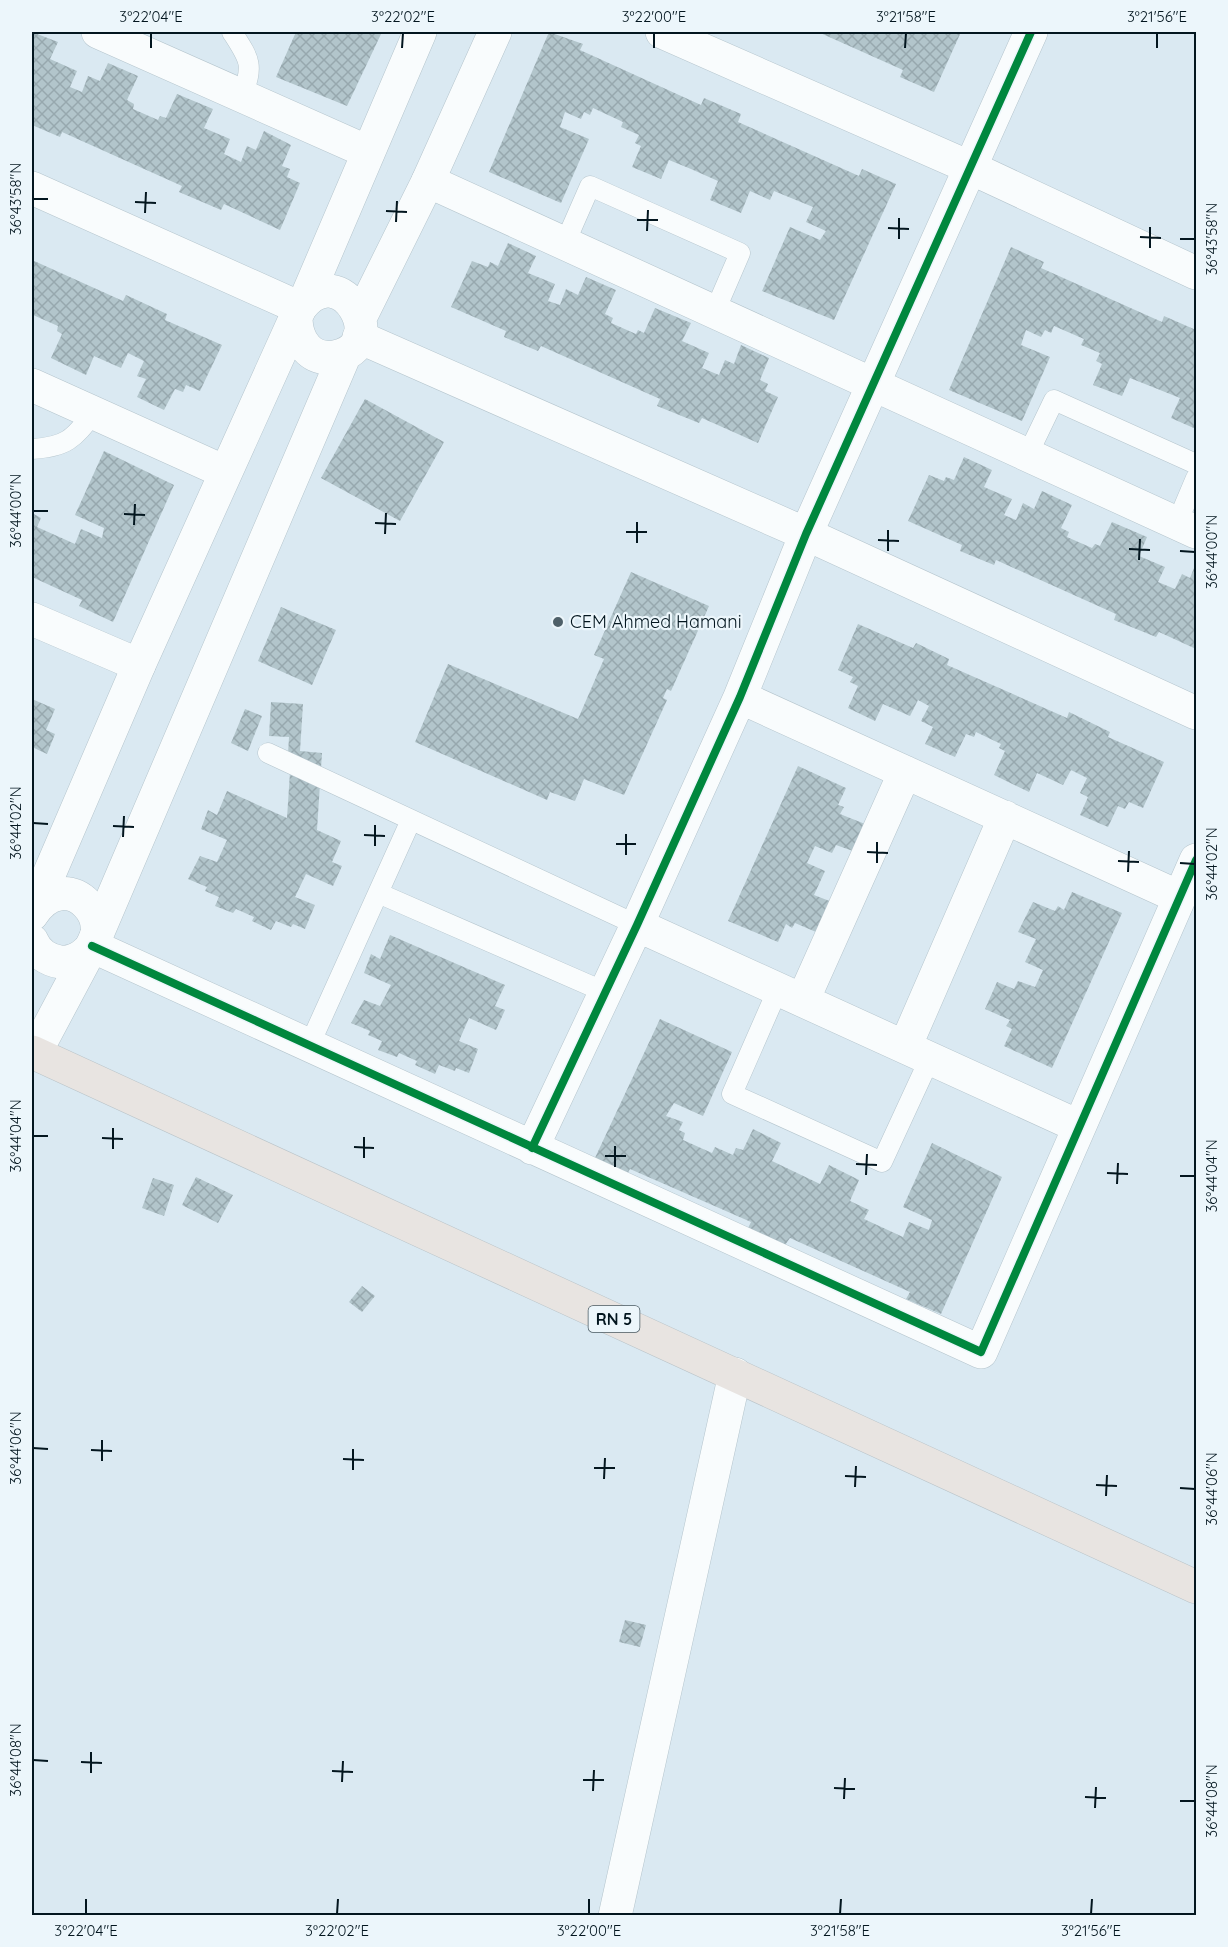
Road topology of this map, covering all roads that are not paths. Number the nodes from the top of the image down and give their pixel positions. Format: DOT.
graph roads {
  1 [pos="98,32"];
  2 [pos="232,32"];
  3 [pos="420,32"];
  4 [pos="495,32"];
  5 [pos="662,32"];
  6 [pos="1031,32"];
  7 [pos="242,96"];
  8 [pos="368,152"];
  9 [pos="969,167"];
  10 [pos="428,181"];
  11 [pos="32,188"];
  12 [pos="565,243"];
  13 [pos="1197,273"];
  14 [pos="300,310"];
  15 [pos="715,311"];
  16 [pos="355,336"];
  17 [pos="873,383"];
  18 [pos="32,385"];
  19 [pos="93,413"];
  20 [pos="32,449"];
  21 [pos="1028,454"];
  22 [pos="1197,464"];
  23 [pos="225,472"];
  24 [pos="1197,478"];
  25 [pos="1187,528"];
  26 [pos="806,534"];
  27 [pos="32,619"];
  28 [pos="139,665"];
  29 [pos="740,697"];
  30 [pos="1197,713"];
  31 [pos="268,753"];
  32 [pos="905,772"];
  33 [pos="1005,817"];
  34 [pos="411,820"];
  35 [pos="1197,860"];
  36 [pos="378,893"];
  37 [pos="1179,897"];
  38 [pos="32,914"];
  39 [pos="637,925"];
  40 [pos="32,941"];
  41 [pos="92,946"];
  42 [pos="605,992"];
  43 [pos="791,995"];
  44 [pos="309,1046"];
  45 [pos="917,1052"];
  46 [pos="33,1053"];
  47 [pos="1078,1126"];
  48 [pos="532,1148"];
  49 [pos="735,1374"];
  50 [pos="1197,1587"];
  51 [pos="615,1916"];
  1 -- 7 [label="street"];
  2 -- 7 [label="lane"];
  3 -- 8 [label="street"];
  4 -- 10 [label="street"];
  5 -- 9 [label="street"];
  6 -- 9 [label="street"];
  7 -- 8 [label="street"];
  8 -- 14 [label="street"];
  9 -- 13 [label="street"];
  9 -- 17 [label="street"];
  10 -- 12 [label="street"];
  10 -- 16 [label="street"];
  11 -- 14 [label="street"];
  12 -- 15 [label="street"];
  12 -- 15 [label="lane"];
  14 -- 16 [label="street"];
  14 -- 16 [label="street"];
  14 -- 23 [label="street"];
  15 -- 17 [label="street"];
  16 -- 26 [label="street"];
  16 -- 41 [label="street"];
  17 -- 21 [label="street"];
  17 -- 26 [label="street"];
  18 -- 19 [label="street"];
  19 -- 20 [label="lane"];
  19 -- 23 [label="street"];
  21 -- 22 [label="lane"];
  21 -- 25 [label="street"];
  23 -- 28 [label="street"];
  24 -- 25 [label="lane"];
  26 -- 29 [label="street"];
  26 -- 30 [label="street"];
  27 -- 28 [label="street"];
  28 -- 38 [label="street"];
  29 -- 32 [label="street"];
  29 -- 39 [label="street"];
  31 -- 34 [label="lane"];
  32 -- 33 [label="street"];
  32 -- 43 [label="street"];
  33 -- 37 [label="street"];
  33 -- 45 [label="street"];
  34 -- 36 [label="lane"];
  34 -- 39 [label="lane"];
  35 -- 37 [label="street"];
  36 -- 42 [label="lane"];
  36 -- 44 [label="lane"];
  37 -- 47 [label="street"];
  38 -- 41 [label="street"];
  39 -- 42 [label="street"];
  39 -- 43 [label="street"];
  40 -- 41 [label="street"];
  41 -- 44 [label="street"];
  41 -- 46 [label="street"];
  42 -- 48 [label="street"];
  43 -- 45 [label="street"];
  43 -- 45 [label="lane"];
  44 -- 48 [label="street"];
  45 -- 47 [label="street"];
  46 -- 49 [label="main road, RN 5"];
  47 -- 48 [label="street"];
  49 -- 50 [label="main road, RN 5"];
  49 -- 51 [label="street"];
}
